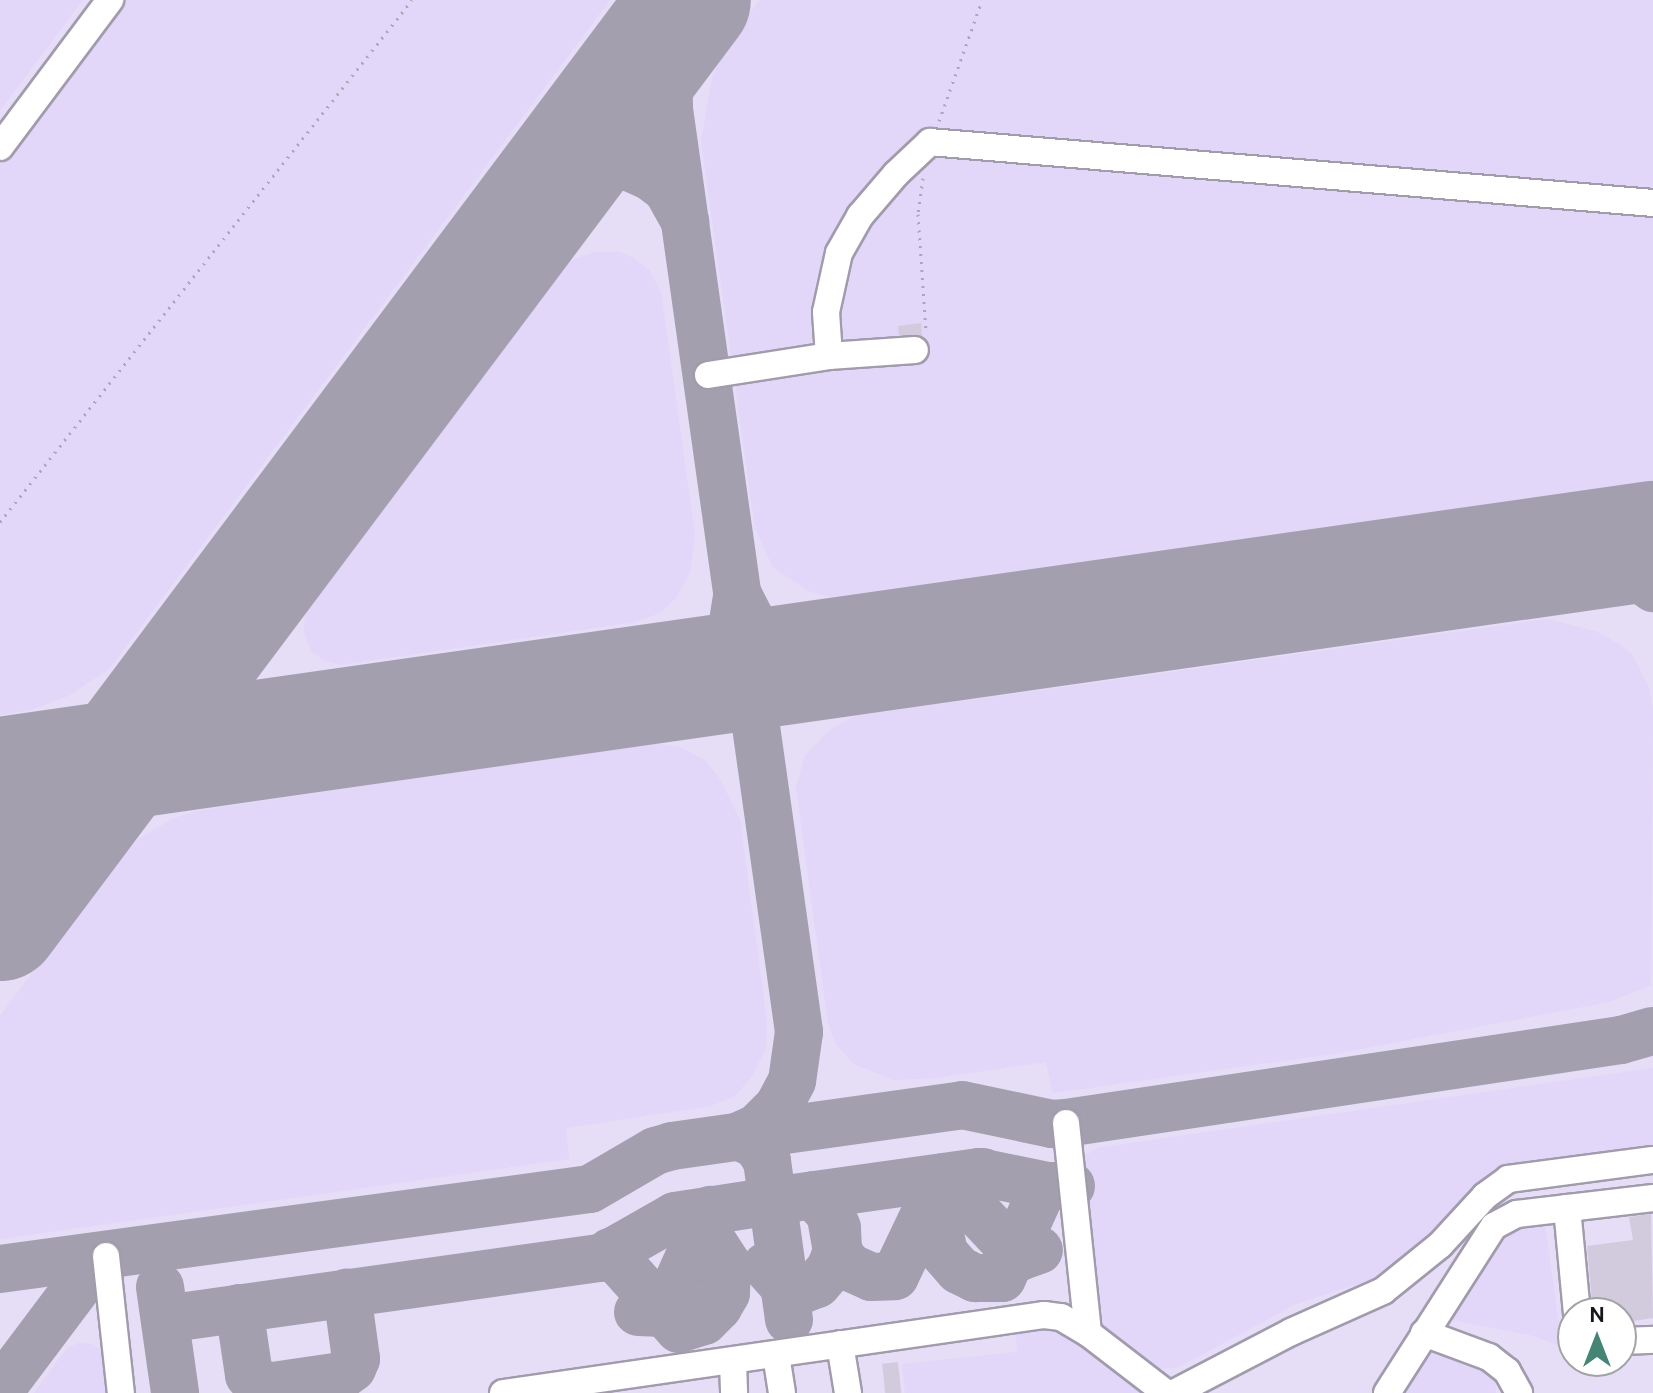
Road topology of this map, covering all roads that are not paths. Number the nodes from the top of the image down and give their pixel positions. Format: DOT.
graph roads {
  1 [pos="110,0"];
  2 [pos="0,147"];
  3 [pos="1653,203"];
  4 [pos="915,350"];
  5 [pos="829,356"];
  6 [pos="708,375"];
  7 [pos="1066,1123"];
  8 [pos="1653,1160"];
  9 [pos="1653,1198"];
  10 [pos="1567,1208"];
  11 [pos="106,1256"];
  12 [pos="1575,1297"];
  13 [pos="1088,1333"];
  14 [pos="1424,1333"];
  15 [pos="840,1344"];
  16 [pos="776,1355"];
  17 [pos="733,1362"];
  18 [pos="667,1382"];
  19 [pos="555,1389"];
  20 [pos="121,1393"];
  21 [pos="503,1393"];
  22 [pos="734,1393"];
  23 [pos="782,1393"];
  24 [pos="848,1393"];
  25 [pos="1166,1393"];
  26 [pos="1174,1393"];
  27 [pos="1387,1393"];
  28 [pos="1519,1393"];
  1 -- 2 [label="lane"];
  3 -- 5 [label="lane"];
  4 -- 5 [label="lane"];
  5 -- 6 [label="lane"];
  7 -- 13 [label="lane"];
  8 -- 26 [label="lane"];
  9 -- 10 [label="lane"];
  10 -- 12 [label="lane"];
  10 -- 14 [label="lane"];
  11 -- 20 [label="lane"];
  13 -- 15 [label="lane"];
  13 -- 25 [label="lane"];
  14 -- 27 [label="lane"];
  14 -- 28 [label="lane"];
  15 -- 16 [label="lane"];
  15 -- 24 [label="lane"];
  16 -- 17 [label="lane"];
  16 -- 23 [label="lane"];
  17 -- 18 [label="lane"];
  17 -- 22 [label="lane"];
  18 -- 19 [label="lane"];
  19 -- 21 [label="lane"];
}
